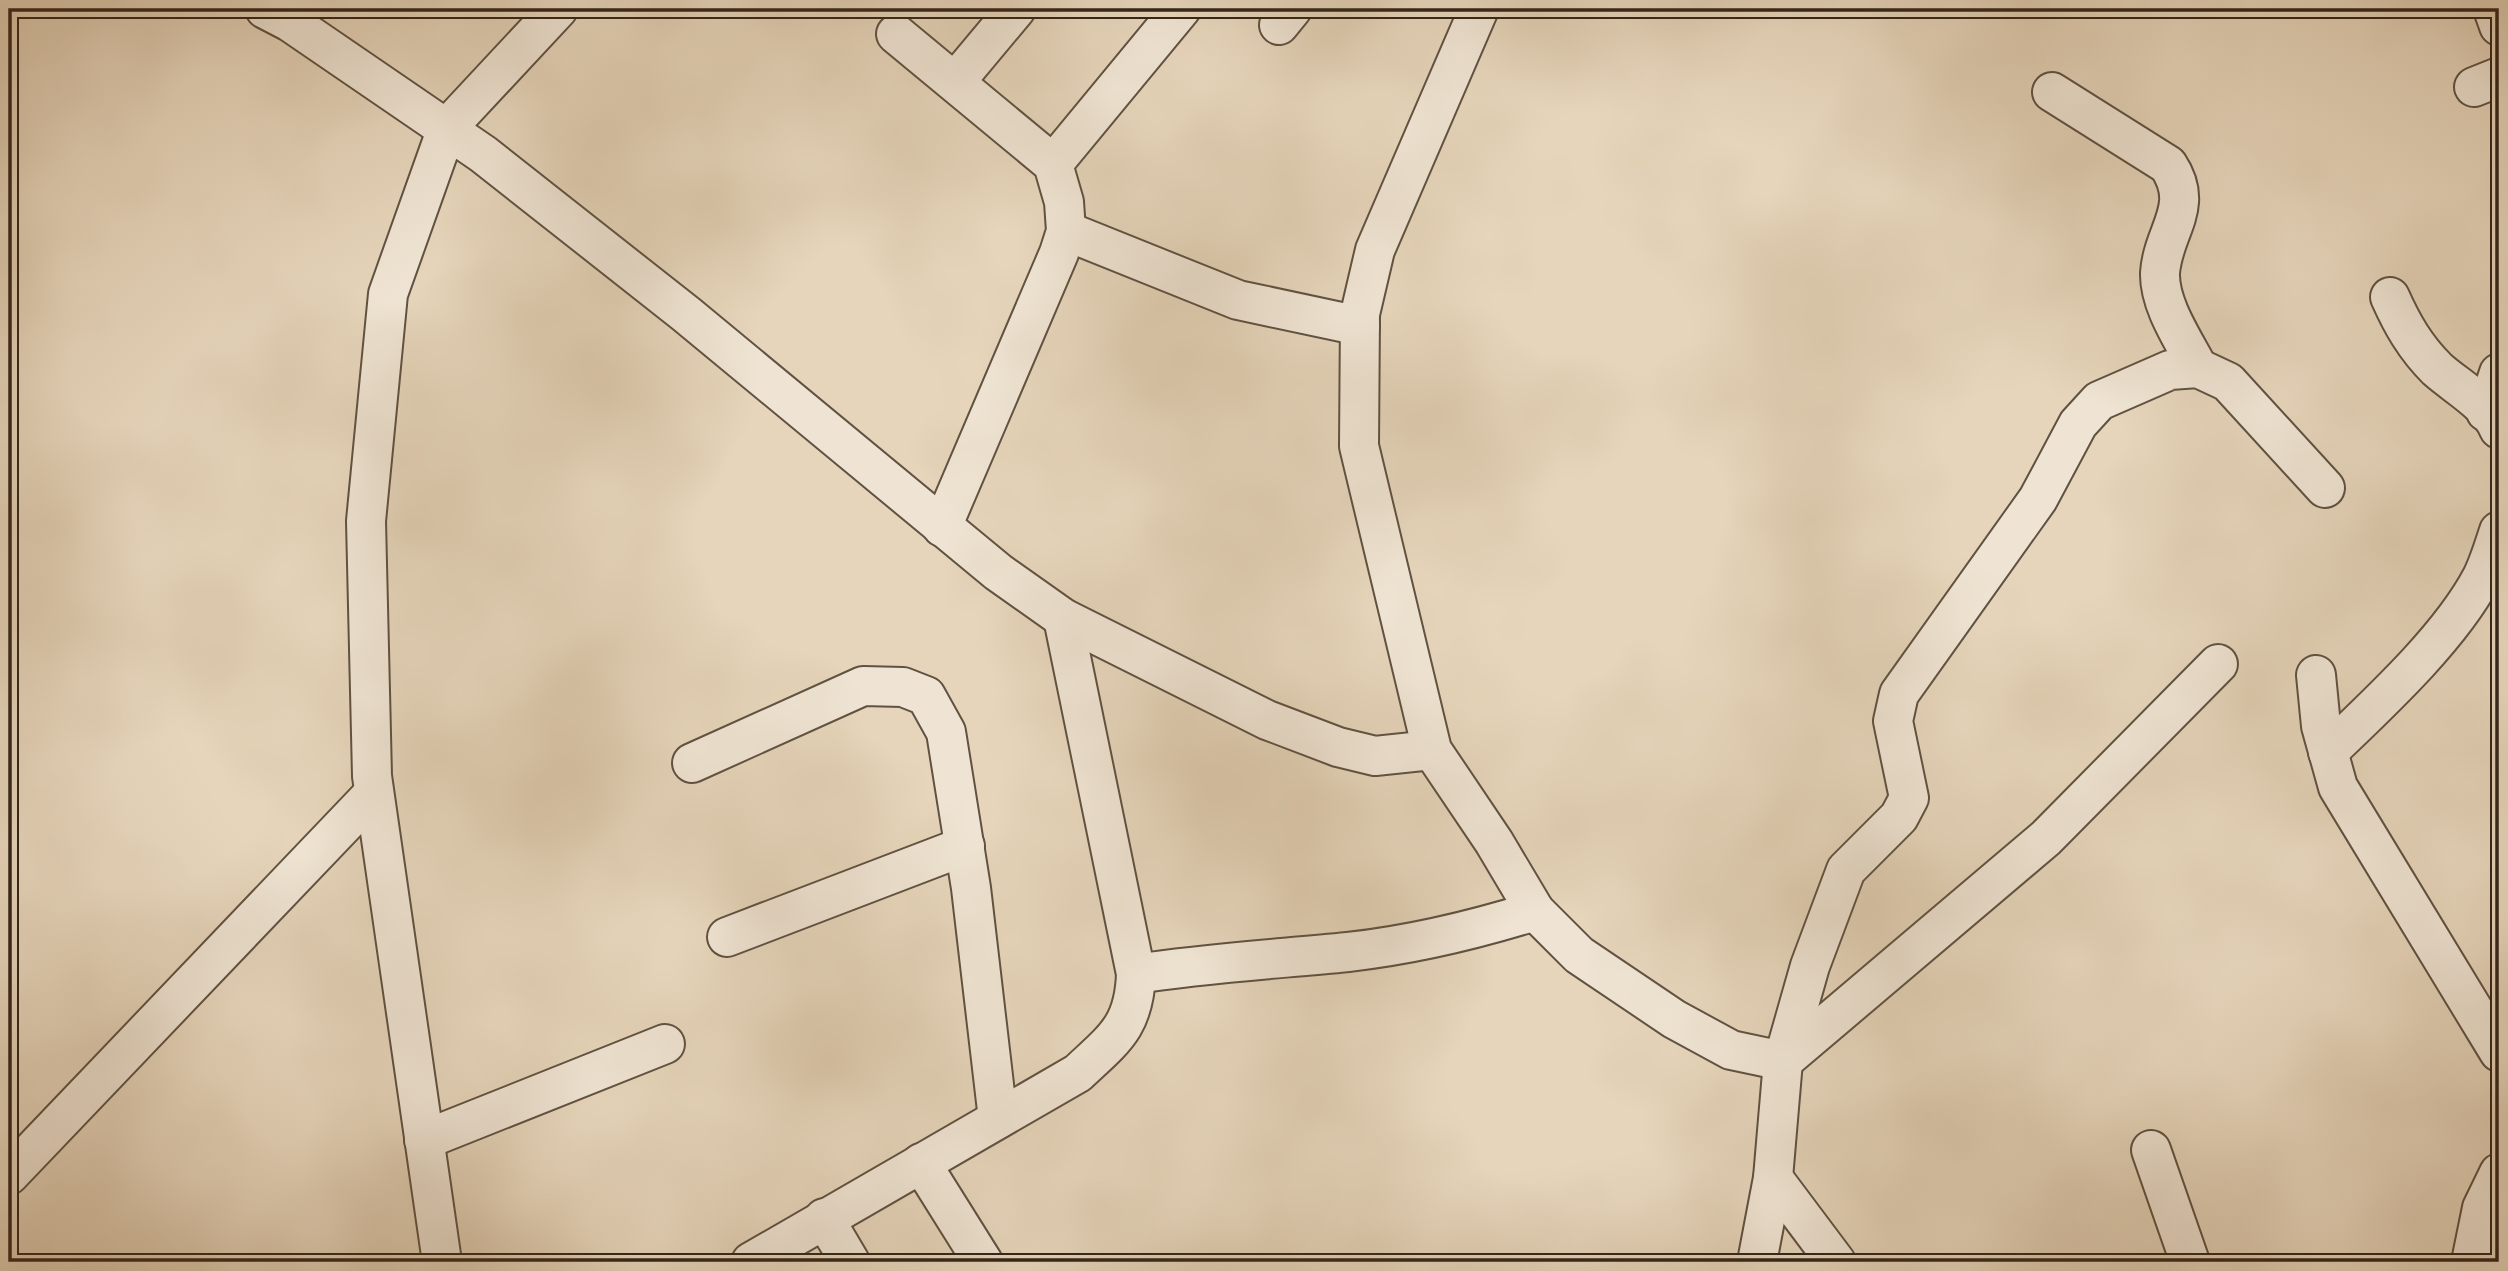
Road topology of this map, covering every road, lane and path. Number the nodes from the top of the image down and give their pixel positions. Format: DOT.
graph roads {
  1 [pos="265,9"];
  2 [pos="558,9"];
  3 [pos="1016,9"];
  4 [pos="1181,9"];
  5 [pos="1479,9"];
  6 [pos="2493,9"];
  7 [pos="2499,26"];
  8 [pos="896,34"];
  9 [pos="955,82"];
  10 [pos="2052,92"];
  11 [pos="447,128"];
  12 [pos="1053,164"];
  13 [pos="1066,231"];
  14 [pos="2390,297"];
  15 [pos="1360,326"];
  16 [pos="2197,368"];
  17 [pos="2499,373"];
  18 [pos="2493,420"];
  19 [pos="2325,488"];
  20 [pos="942,527"];
  21 [pos="2499,531"];
  22 [pos="1063,618"];
  23 [pos="2218,664"];
  24 [pos="2316,675"];
  25 [pos="1432,750"];
  26 [pos="2328,752"];
  27 [pos="691,763"];
  28 [pos="374,793"];
  29 [pos="965,846"];
  30 [pos="1535,911"];
  31 [pos="727,937"];
  32 [pos="1136,974"];
  33 [pos="665,1044"];
  34 [pos="2499,1052"];
  35 [pos="1783,1061"];
  36 [pos="998,1119"];
  37 [pos="424,1140"];
  38 [pos="2151,1150"];
  39 [pos="921,1163"];
  40 [pos="2499,1174"];
  41 [pos="9,1175"];
  42 [pos="1773,1178"];
  43 [pos="824,1218"];
  44 [pos="2499,1254"];
  45 [pos="442,1262"];
  46 [pos="751,1262"];
  47 [pos="850,1262"];
  48 [pos="983,1262"];
  49 [pos="1757,1262"];
  50 [pos="1836,1262"];
  51 [pos="2190,1262"];
  52 [pos="2471,1262"];
  53 [pos="2478,1262"];
  1 -- 11 [label="street"];
  2 -- 11 [label="street"];
  3 -- 9 [label="street"];
  4 -- 12 [label="street"];
  5 -- 15 [label="street"];
  6 -- 7 [label="street"];
  8 -- 9 [label="street"];
  9 -- 12 [label="street"];
  10 -- 16 [label="street"];
  11 -- 20 [label="street"];
  11 -- 28 [label="street"];
  12 -- 13 [label="street"];
  13 -- 15 [label="street"];
  13 -- 20 [label="street"];
  14 -- 18 [label="street"];
  15 -- 25 [label="street"];
  16 -- 19 [label="street"];
  16 -- 35 [label="street"];
  17 -- 18 [label="street"];
  20 -- 22 [label="street"];
  21 -- 26 [label="street"];
  22 -- 25 [label="street"];
  22 -- 32 [label="street"];
  23 -- 35 [label="street"];
  24 -- 26 [label="street"];
  25 -- 30 [label="street"];
  26 -- 34 [label="street"];
  27 -- 29 [label="street"];
  28 -- 37 [label="street"];
  28 -- 41 [label="street"];
  29 -- 31 [label="street"];
  29 -- 36 [label="street"];
  30 -- 32 [label="street"];
  30 -- 35 [label="street"];
  32 -- 36 [label="street"];
  33 -- 37 [label="street"];
  35 -- 42 [label="street"];
  36 -- 39 [label="street"];
  37 -- 45 [label="street"];
  38 -- 51 [label="street"];
  39 -- 43 [label="street"];
  39 -- 48 [label="street"];
  40 -- 52 [label="street"];
  42 -- 49 [label="street"];
  42 -- 50 [label="street"];
  43 -- 46 [label="street"];
  43 -- 47 [label="street"];
  44 -- 53 [label="street"];
}
